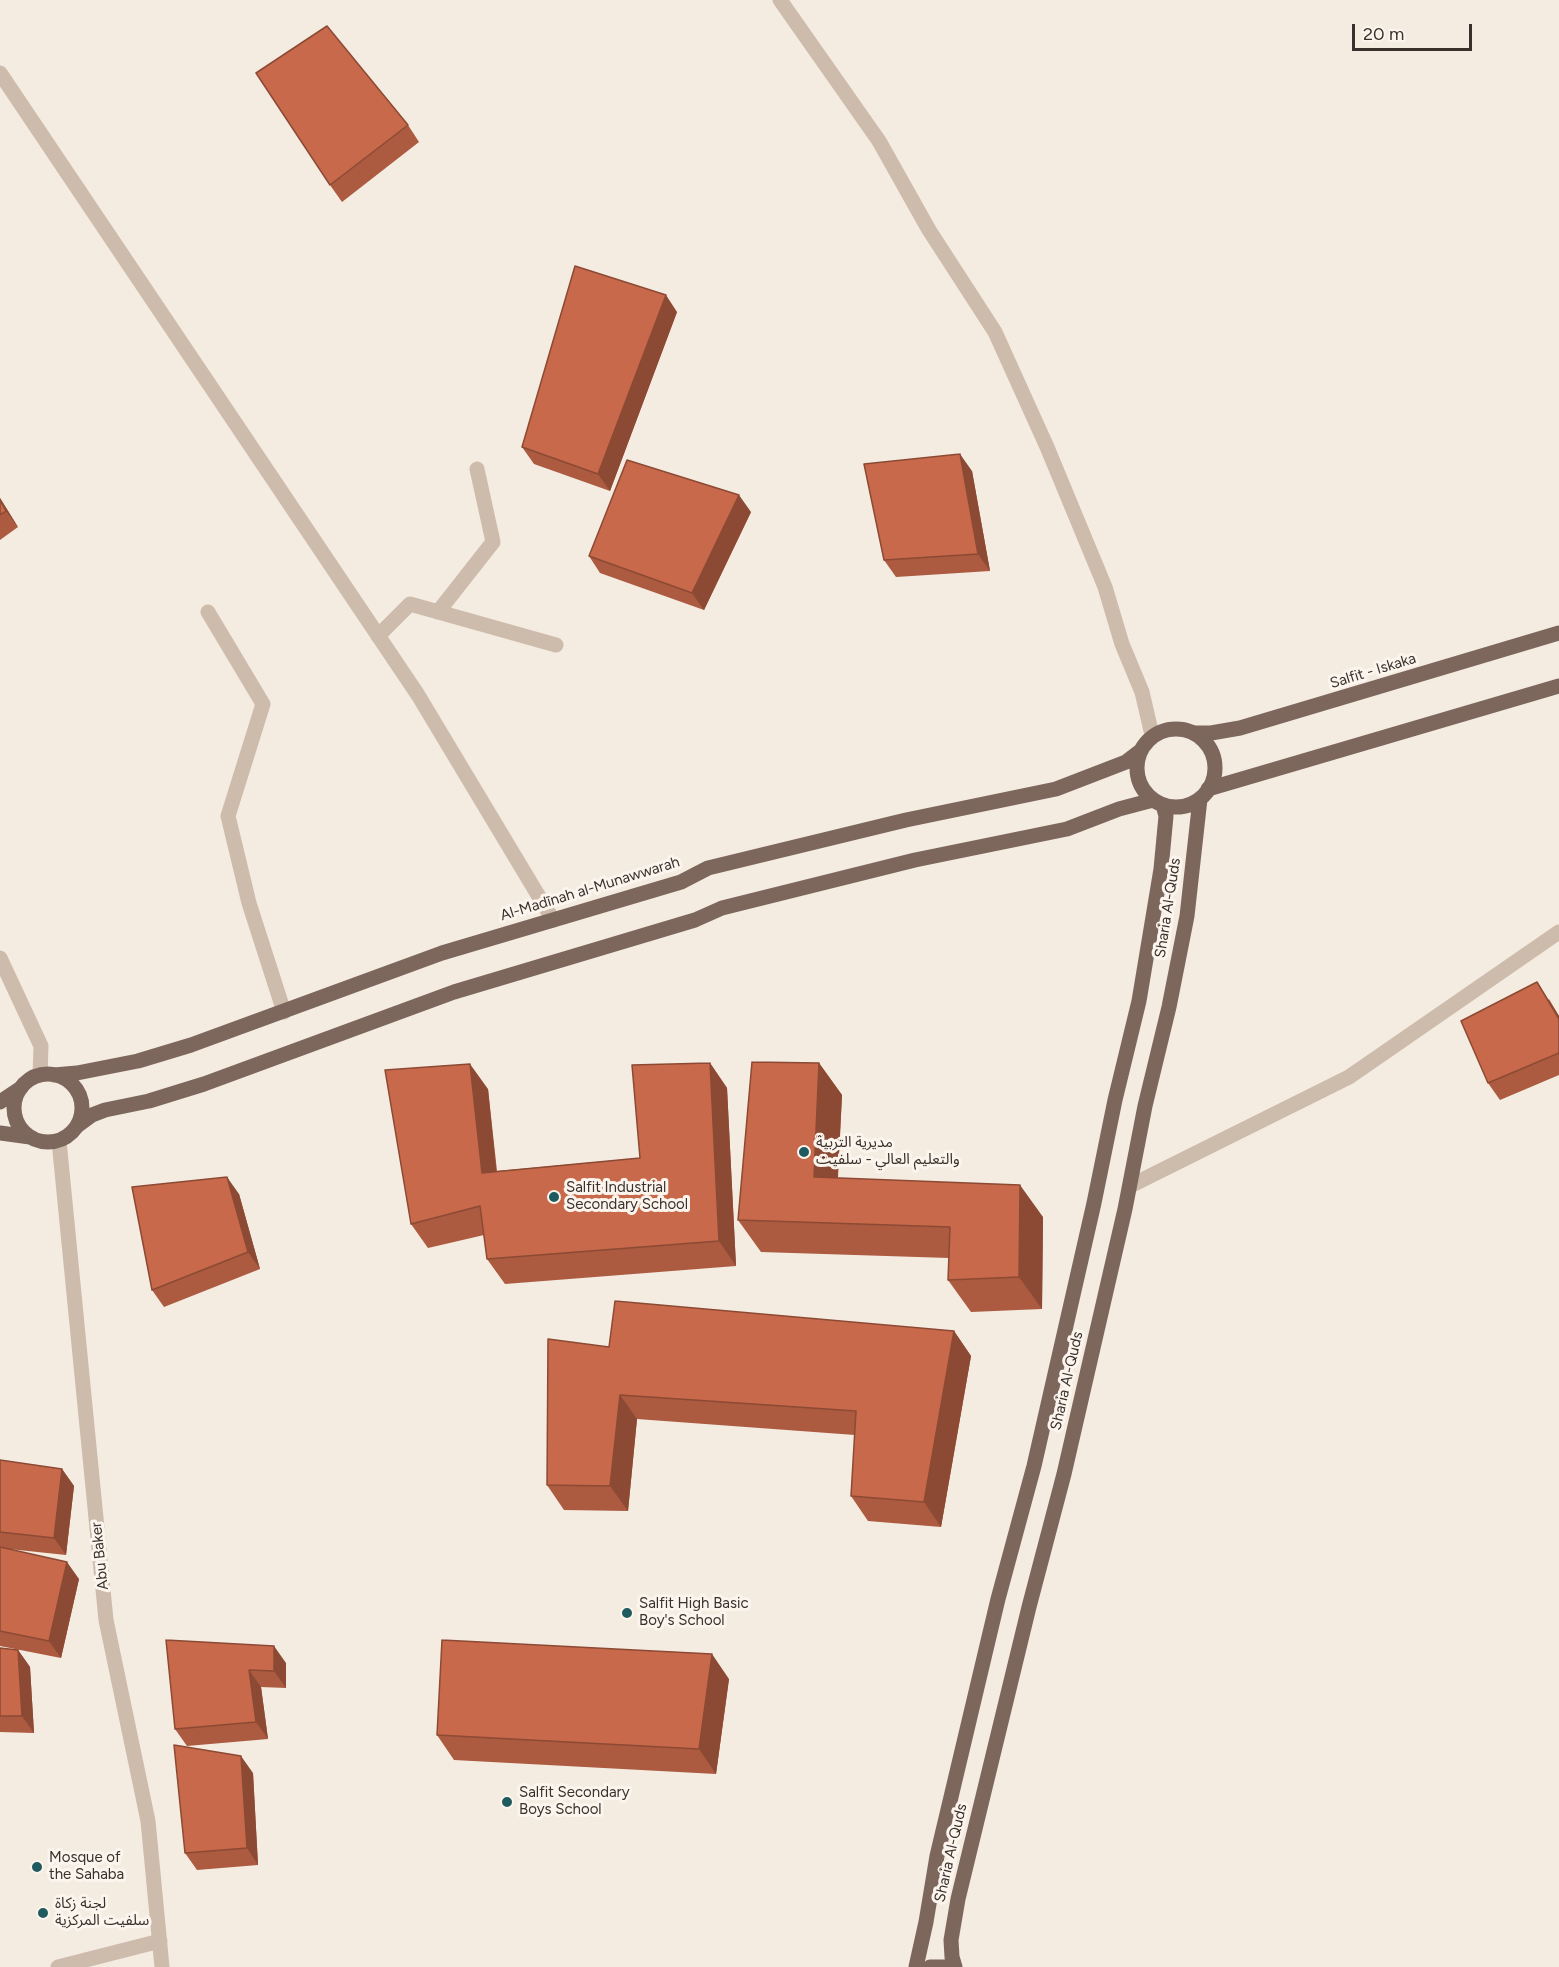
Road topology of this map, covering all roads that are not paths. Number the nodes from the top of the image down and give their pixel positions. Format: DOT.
graph roads {
  1 [pos="780,0"];
  2 [pos="0,73"];
  3 [pos="477,469"];
  4 [pos="208,612"];
  5 [pos="438,612"];
  6 [pos="1559,633"];
  7 [pos="378,636"];
  8 [pos="555,645"];
  9 [pos="1559,686"];
  10 [pos="1195,733"];
  11 [pos="1152,735"];
  12 [pos="1139,752"];
  13 [pos="1204,794"];
  14 [pos="1158,803"];
  15 [pos="553,920"];
  16 [pos="1559,932"];
  17 [pos="0,958"];
  18 [pos="284,1012"];
  19 [pos="47,1075"];
  20 [pos="21,1088"];
  21 [pos="0,1102"];
  22 [pos="77,1126"];
  23 [pos="0,1134"];
  24 [pos="30,1137"];
  25 [pos="59,1141"];
  26 [pos="1130,1186"];
  27 [pos="160,1941"];
  28 [pos="58,1967"];
  29 [pos="162,1967"];
  30 [pos="916,1967"];
  31 [pos="930,1967"];
  32 [pos="947,1967"];
  33 [pos="955,1967"];
  1 -- 11 [label="street"];
  2 -- 7 [label="street"];
  3 -- 5 [label="street"];
  4 -- 18 [label="street"];
  5 -- 7 [label="street"];
  5 -- 8 [label="street"];
  6 -- 10 [label="main road, Salfit - Iskaka"];
  7 -- 15 [label="street"];
  9 -- 13 [label="main road"];
  10 -- 11 [label="main road"];
  10 -- 13 [label="main road"];
  11 -- 12 [label="main road"];
  12 -- 14 [label="main road"];
  12 -- 15 [label="main road, Al-Madīnah al-Munawwarah"];
  13 -- 14 [label="main road"];
  13 -- 26 [label="main road, Sharia Al-Quds"];
  14 -- 22 [label="main road"];
  14 -- 30 [label="main road, Sharia Al-Quds"];
  15 -- 18 [label="main road, Al-Madīnah al-Munawwarah"];
  16 -- 26 [label="street"];
  17 -- 19 [label="street"];
  18 -- 19 [label="main road, Al-Madīnah al-Munawwarah"];
  19 -- 20 [label="main road"];
  19 -- 22 [label="main road"];
  20 -- 21 [label="main road"];
  20 -- 24 [label="main road"];
  22 -- 25 [label="main road"];
  23 -- 24 [label="main road"];
  24 -- 25 [label="main road"];
  25 -- 27 [label="street, Abu Baker"];
  26 -- 33 [label="main road, Sharia Al-Quds"];
  27 -- 28 [label="street"];
  27 -- 29 [label="street, Abu Baker"];
  31 -- 32 [label="main road"];
}
